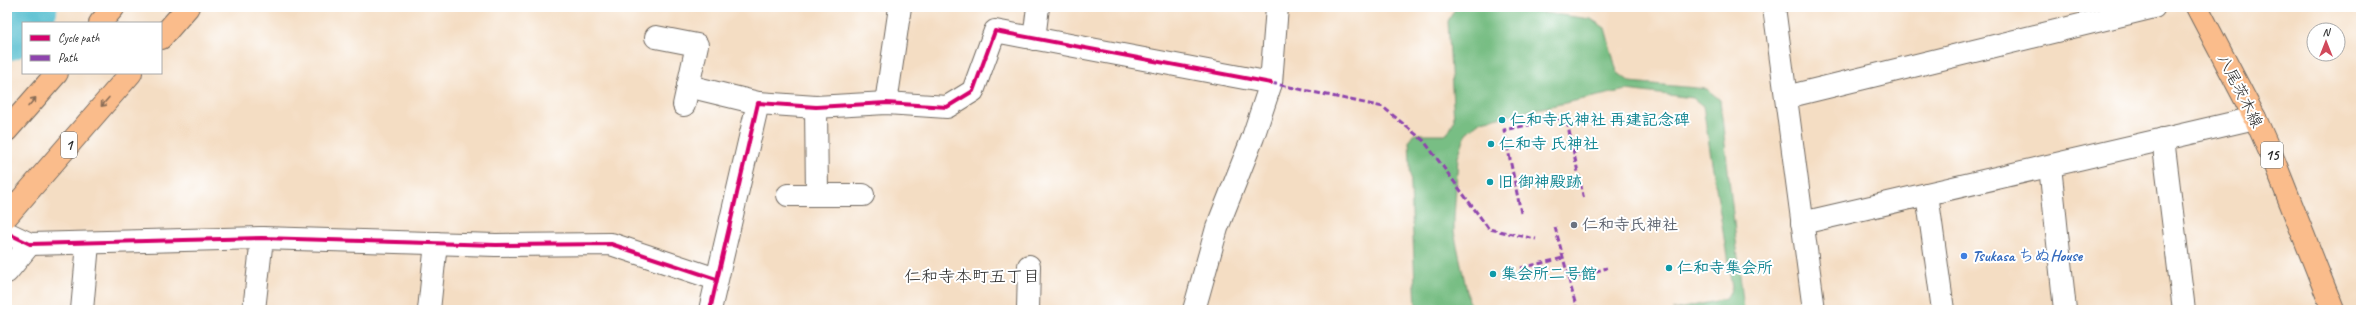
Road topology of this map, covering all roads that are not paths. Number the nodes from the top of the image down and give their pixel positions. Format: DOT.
graph roads {
  1 [pos="114,7"];
  2 [pos="188,7"];
  3 [pos="900,7"];
  4 [pos="1038,7"];
  5 [pos="1277,7"];
  6 [pos="1774,7"];
  7 [pos="2154,7"];
  8 [pos="2197,7"];
  9 [pos="101,22"];
  10 [pos="162,37"];
  11 [pos="656,37"];
  12 [pos="1034,39"];
  13 [pos="56,74"];
  14 [pos="130,74"];
  15 [pos="1270,83"];
  16 [pos="1786,97"];
  17 [pos="758,103"];
  18 [pos="886,103"];
  19 [pos="816,107"];
  20 [pos="2255,118"];
  21 [pos="7,130"];
  22 [pos="2163,139"];
  23 [pos="2050,166"];
  24 [pos="1927,194"];
  25 [pos="788,195"];
  26 [pos="817,195"];
  27 [pos="863,195"];
  28 [pos="7,216"];
  29 [pos="1802,223"];
  30 [pos="7,233"];
  31 [pos="262,238"];
  32 [pos="436,243"];
  33 [pos="30,244"];
  34 [pos="88,244"];
  35 [pos="1029,266"];
  36 [pos="7,272"];
  37 [pos="716,279"];
  38 [pos="82,310"];
  39 [pos="254,310"];
  40 [pos="428,310"];
  41 [pos="710,310"];
  42 [pos="1028,310"];
  43 [pos="1194,310"];
  44 [pos="1814,310"];
  45 [pos="1943,310"];
  46 [pos="2065,310"];
  47 [pos="2184,310"];
  48 [pos="2332,310"];
  1 -- 9 [label="main road"];
  2 -- 10 [label="main road"];
  3 -- 18 [label="street"];
  4 -- 12 [label="street"];
  5 -- 15 [label="street"];
  6 -- 16 [label="street"];
  7 -- 16 [label="street"];
  8 -- 20 [label="main road, 八尾茨木線 / 15"];
  11 -- 17 [label="street"];
  12 -- 15 [label="street"];
  12 -- 18 [label="street"];
  21 -- 13 [label="main road, one-way"];
  14 -- 28 [label="main road, 1, one-way"];
  15 -- 43 [label="street"];
  16 -- 29 [label="street"];
  17 -- 19 [label="street"];
  17 -- 37 [label="street"];
  18 -- 19 [label="street"];
  19 -- 26 [label="street"];
  20 -- 22 [label="street"];
  20 -- 48 [label="main road, 八尾茨木線 / 15"];
  22 -- 23 [label="street"];
  22 -- 47 [label="street"];
  23 -- 24 [label="street"];
  23 -- 46 [label="street"];
  24 -- 29 [label="street"];
  24 -- 45 [label="street"];
  25 -- 26 [label="street"];
  26 -- 27 [label="street"];
  29 -- 44 [label="street"];
  30 -- 33 [label="street"];
  31 -- 32 [label="street"];
  31 -- 34 [label="street"];
  31 -- 39 [label="street"];
  32 -- 37 [label="street"];
  32 -- 40 [label="street"];
  33 -- 34 [label="street"];
  33 -- 36 [label="street"];
  34 -- 38 [label="street"];
  35 -- 42 [label="street"];
  37 -- 41 [label="street"];
}
